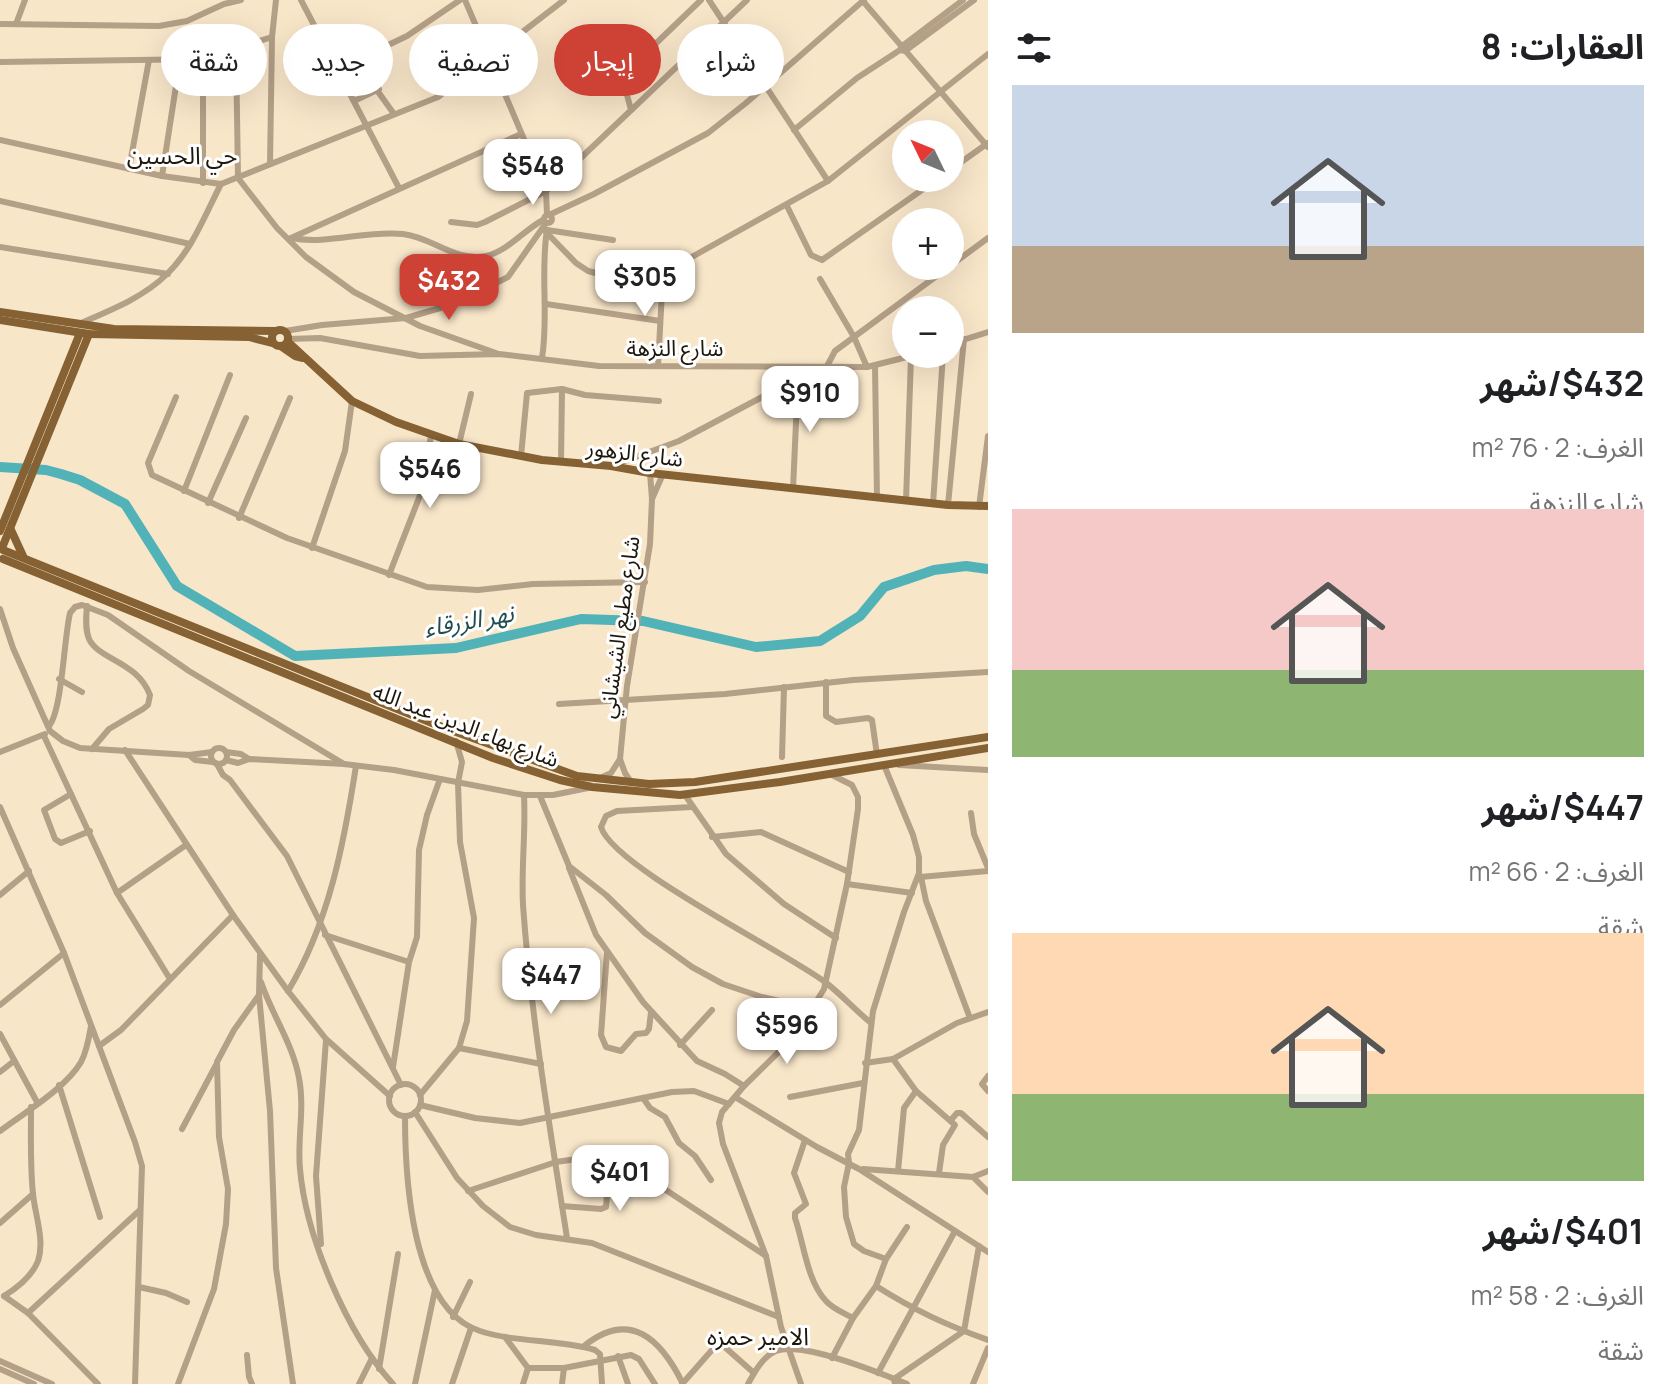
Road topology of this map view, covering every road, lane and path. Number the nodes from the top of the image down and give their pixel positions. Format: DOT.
graph roads {
  1 [pos="25,0"];
  2 [pos="241,0"];
  3 [pos="276,0"];
  4 [pos="301,0"];
  5 [pos="462,0"];
  6 [pos="564,0"];
  7 [pos="701,0"];
  8 [pos="709,0"];
  9 [pos="747,0"];
  10 [pos="863,0"];
  11 [pos="963,0"];
  12 [pos="974,0"];
  13 [pos="722,23"];
  14 [pos="0,24"];
  15 [pos="16,24"];
  16 [pos="473,24"];
  17 [pos="533,24"];
  18 [pos="272,37"];
  19 [pos="267,39"];
  20 [pos="393,43"];
  21 [pos="902,49"];
  22 [pos="988,54"];
  23 [pos="149,60"];
  24 [pos="161,60"];
  25 [pos="0,62"];
  26 [pos="784,70"];
  27 [pos="940,93"];
  28 [pos="174,96"];
  29 [pos="203,96"];
  30 [pos="237,96"];
  31 [pos="364,96"];
  32 [pos="383,96"];
  33 [pos="439,96"];
  34 [pos="505,96"];
  35 [pos="754,96"];
  36 [pos="771,96"];
  37 [pos="354,101"];
  38 [pos="631,110"];
  39 [pos="394,114"];
  40 [pos="365,126"];
  41 [pos="794,130"];
  42 [pos="521,134"];
  43 [pos="0,140"];
  44 [pos="987,144"];
  45 [pos="964,160"];
  46 [pos="270,164"];
  47 [pos="129,169"];
  48 [pos="162,176"];
  49 [pos="238,178"];
  50 [pos="828,181"];
  51 [pos="203,183"];
  52 [pos="221,184"];
  53 [pos="399,188"];
  54 [pos="546,191"];
  55 [pos="919,192"];
  56 [pos="0,201"];
  57 [pos="787,206"];
  58 [pos="451,222"];
  59 [pos="547,222"];
  60 [pos="988,238"];
  61 [pos="289,239"];
  62 [pos="613,240"];
  63 [pos="190,244"];
  64 [pos="0,247"];
  65 [pos="964,256"];
  66 [pos="663,273"];
  67 [pos="168,274"];
  68 [pos="820,279"];
  69 [pos="931,280"];
  70 [pos="546,304"];
  71 [pos="4,316"];
  72 [pos="98,316"];
  73 [pos="406,318"];
  74 [pos="660,321"];
  75 [pos="114,329"];
  76 [pos="84,332"];
  77 [pos="988,332"];
  78 [pos="854,337"];
  79 [pos="282,339"];
  80 [pos="964,339"];
  81 [pos="499,354"];
  82 [pos="542,358"];
  83 [pos="892,362"];
  84 [pos="658,366"];
  85 [pos="871,367"];
  86 [pos="811,368"];
  87 [pos="826,368"];
  88 [pos="911,368"];
  89 [pos="942,368"];
  90 [pos="961,368"];
  91 [pos="230,375"];
  92 [pos="798,378"];
  93 [pos="562,389"];
  94 [pos="471,394"];
  95 [pos="176,397"];
  96 [pos="290,398"];
  97 [pos="352,401"];
  98 [pos="659,401"];
  99 [pos="54,407"];
  100 [pos="246,418"];
  101 [pos="431,435"];
  102 [pos="988,436"];
  103 [pos="459,444"];
  104 [pos="521,456"];
  105 [pos="561,462"];
  106 [pos="611,466"];
  107 [pos="650,473"];
  108 [pos="663,474"];
  109 [pos="793,489"];
  110 [pos="184,491"];
  111 [pos="18,498"];
  112 [pos="877,498"];
  113 [pos="652,499"];
  114 [pos="906,501"];
  115 [pos="208,503"];
  116 [pos="933,504"];
  117 [pos="948,505"];
  118 [pos="984,506"];
  119 [pos="239,518"];
  120 [pos="11,530"];
  121 [pos="0,531"];
  122 [pos="312,548"];
  123 [pos="1,554"];
  124 [pos="24,556"];
  125 [pos="389,575"];
  126 [pos="644,585"];
  127 [pos="114,604"];
  128 [pos="87,606"];
  129 [pos="0,609"];
  130 [pos="108,615"];
  131 [pos="2,625"];
  132 [pos="988,672"];
  133 [pos="59,679"];
  134 [pos="826,682"];
  135 [pos="784,687"];
  136 [pos="82,692"];
  137 [pos="626,698"];
  138 [pos="559,704"];
  139 [pos="436,729"];
  140 [pos="48,731"];
  141 [pos="988,737"];
  142 [pos="456,741"];
  143 [pos="988,748"];
  144 [pos="92,749"];
  145 [pos="125,750"];
  146 [pos="0,752"];
  147 [pos="212,752"];
  148 [pos="189,755"];
  149 [pos="877,755"];
  150 [pos="782,757"];
  151 [pos="226,758"];
  152 [pos="620,759"];
  153 [pos="215,763"];
  154 [pos="344,764"];
  155 [pos="886,764"];
  156 [pos="356,766"];
  157 [pos="988,770"];
  158 [pos="829,774"];
  159 [pos="741,776"];
  160 [pos="440,779"];
  161 [pos="230,780"];
  162 [pos="631,782"];
  163 [pos="458,783"];
  164 [pos="593,783"];
  165 [pos="741,787"];
  166 [pos="71,794"];
  167 [pos="524,795"];
  168 [pos="685,795"];
  169 [pos="540,796"];
  170 [pos="0,807"];
  171 [pos="692,807"];
  172 [pos="971,813"];
  173 [pos="90,831"];
  174 [pos="712,837"];
  175 [pos="186,845"];
  176 [pos="569,866"];
  177 [pos="988,869"];
  178 [pos="29,871"];
  179 [pos="849,872"];
  180 [pos="920,877"];
  181 [pos="847,884"];
  182 [pos="117,893"];
  183 [pos="912,893"];
  184 [pos="0,895"];
  185 [pos="233,915"];
  186 [pos="319,922"];
  187 [pos="325,935"];
  188 [pos="836,938"];
  189 [pos="607,952"];
  190 [pos="64,953"];
  191 [pos="260,955"];
  192 [pos="409,962"];
  193 [pos="170,979"];
  194 [pos="261,982"];
  195 [pos="825,982"];
  196 [pos="288,991"];
  197 [pos="259,995"];
  198 [pos="0,1005"];
  199 [pos="814,1009"];
  200 [pos="712,1010"];
  201 [pos="651,1012"];
  202 [pos="988,1012"];
  203 [pos="970,1018"];
  204 [pos="871,1023"];
  205 [pos="91,1026"];
  206 [pos="0,1034"];
  207 [pos="326,1039"];
  208 [pos="680,1045"];
  209 [pos="99,1046"];
  210 [pos="459,1048"];
  211 [pos="893,1059"];
  212 [pos="14,1061"];
  213 [pos="217,1062"];
  214 [pos="865,1063"];
  215 [pos="541,1064"];
  216 [pos="393,1067"];
  217 [pos="0,1072"];
  218 [pos="988,1076"];
  219 [pos="863,1083"];
  220 [pos="59,1085"];
  221 [pos="401,1085"];
  222 [pos="744,1086"];
  223 [pos="916,1091"];
  224 [pos="988,1091"];
  225 [pos="420,1095"];
  226 [pos="390,1096"];
  227 [pos="735,1097"];
  228 [pos="790,1097"];
  229 [pos="643,1098"];
  230 [pos="729,1104"];
  231 [pos="34,1105"];
  232 [pos="420,1105"];
  233 [pos="415,1112"];
  234 [pos="405,1116"];
  235 [pos="549,1119"];
  236 [pos="951,1120"];
  237 [pos="182,1129"];
  238 [pos="0,1131"];
  239 [pos="988,1137"];
  240 [pos="805,1140"];
  241 [pos="596,1157"];
  242 [pos="556,1162"];
  243 [pos="849,1163"];
  244 [pos="859,1169"];
  245 [pos="898,1171"];
  246 [pos="988,1171"];
  247 [pos="939,1173"];
  248 [pos="973,1177"];
  249 [pos="711,1180"];
  250 [pos="468,1191"];
  251 [pos="988,1192"];
  252 [pos="33,1194"];
  253 [pos="562,1206"];
  254 [pos="140,1210"];
  255 [pos="100,1217"];
  256 [pos="0,1223"];
  257 [pos="907,1227"];
  258 [pos="955,1231"];
  259 [pos="567,1238"];
  260 [pos="979,1246"];
  261 [pos="321,1252"];
  262 [pos="988,1252"];
  263 [pos="398,1254"];
  264 [pos="766,1256"];
  265 [pos="886,1259"];
  266 [pos="470,1282"];
  267 [pos="876,1286"];
  268 [pos="139,1287"];
  269 [pos="435,1290"];
  270 [pos="2,1296"];
  271 [pos="187,1302"];
  272 [pos="914,1310"];
  273 [pos="28,1313"];
  274 [pos="453,1317"];
  275 [pos="779,1317"];
  276 [pos="853,1318"];
  277 [pos="471,1328"];
  278 [pos="964,1331"];
  279 [pos="505,1337"];
  280 [pos="988,1340"];
  281 [pos="584,1346"];
  282 [pos="988,1348"];
  283 [pos="788,1349"];
  284 [pos="247,1355"];
  285 [pos="618,1356"];
  286 [pos="372,1358"];
  287 [pos="832,1358"];
  288 [pos="600,1359"];
  289 [pos="0,1361"];
  290 [pos="528,1368"];
  291 [pos="564,1368"];
  292 [pos="0,1369"];
  293 [pos="379,1369"];
  294 [pos="754,1373"];
  295 [pos="878,1373"];
  296 [pos="16,1376"];
  297 [pos="895,1381"];
  298 [pos="13,1384"];
  299 [pos="34,1384"];
  300 [pos="52,1384"];
  301 [pos="98,1384"];
  302 [pos="135,1384"];
  303 [pos="178,1384"];
  304 [pos="252,1384"];
  305 [pos="293,1384"];
  306 [pos="359,1384"];
  307 [pos="393,1384"];
  308 [pos="415,1384"];
  309 [pos="452,1384"];
  310 [pos="523,1384"];
  311 [pos="562,1384"];
  312 [pos="602,1384"];
  313 [pos="628,1384"];
  314 [pos="655,1384"];
  315 [pos="682,1384"];
  316 [pos="748,1384"];
  317 [pos="801,1384"];
  318 [pos="907,1384"];
  319 [pos="973,1384"];
  1 -- 15 [label="street"];
  2 -- 15 [label="street"];
  3 -- 18 [label="street"];
  4 -- 37 [label="street"];
  5 -- 16 [label="street"];
  5 -- 20 [label="street"];
  6 -- 17 [label="street"];
  7 -- 38 [label="street"];
  8 -- 13 [label="street"];
  9 -- 13 [label="street"];
  10 -- 21 [label="street"];
  10 -- 26 [label="street"];
  11 -- 21 [label="street"];
  12 -- 21 [label="street"];
  13 -- 38 [label="street"];
  14 -- 15 [label="street"];
  18 -- 19 [label="street"];
  18 -- 46 [label="street"];
  21 -- 27 [label="street"];
  21 -- 41 [label="street"];
  22 -- 27 [label="street"];
  23 -- 24 [label="street"];
  23 -- 25 [label="street"];
  23 -- 47 [label="street"];
  27 -- 44 [label="street"];
  27 -- 50 [label="street"];
  28 -- 48 [label="street"];
  29 -- 51 [label="street"];
  30 -- 49 [label="street"];
  31 -- 37 [label="street"];
  32 -- 39 [label="street"];
  33 -- 39 [label="street"];
  34 -- 42 [label="street"];
  35 -- 59 [label="street"];
  36 -- 41 [label="street"];
  37 -- 40 [label="street"];
  38 -- 54 [label="street"];
  39 -- 40 [label="street"];
  40 -- 46 [label="street"];
  40 -- 53 [label="street"];
  41 -- 50 [label="street"];
  42 -- 53 [label="street"];
  42 -- 54 [label="street"];
  43 -- 47 [label="street"];
  44 -- 45 [label="street"];
  46 -- 49 [label="street"];
  47 -- 48 [label="street"];
  48 -- 51 [label="street"];
  49 -- 52 [label="street"];
  49 -- 61 [label="street"];
  50 -- 57 [label="street"];
  51 -- 52 [label="street"];
  52 -- 63 [label="street"];
  53 -- 61 [label="street"];
  54 -- 58 [label="street"];
  54 -- 59 [label="street"];
  55 -- 57 [label="street"];
  56 -- 63 [label="street"];
  57 -- 66 [label="street"];
  59 -- 61 [label="street"];
  59 -- 62 [label="street"];
  59 -- 66 [label="street"];
  59 -- 70 [label="street"];
  59 -- 73 [label="street"];
  60 -- 65 [label="street"];
  61 -- 73 [label="street"];
  63 -- 67 [label="street"];
  64 -- 67 [label="street"];
  66 -- 74 [label="street"];
  67 -- 72 [label="street"];
  68 -- 78 [label="street"];
  69 -- 78 [label="street"];
  70 -- 74 [label="street"];
  70 -- 82 [label="street"];
  71 -- 76 [label="main road"];
  71 -- 76 [label="main road"];
  72 -- 76 [label="street"];
  72 -- 76 [label="street"];
  73 -- 79 [label="street"];
  73 -- 81 [label="street"];
  74 -- 84 [label="street"];
  75 -- 76 [label="main road"];
  75 -- 76 [label="main road"];
  75 -- 79 [label="main road"];
  76 -- 79 [label="main road"];
  76 -- 99 [label="main road"];
  76 -- 99 [label="main road"];
  77 -- 80 [label="street"];
  78 -- 85 [label="street"];
  78 -- 87 [label="street"];
  79 -- 81 [label="street, شارع النزهة"];
  79 -- 97 [label="main road, شارع الزهور"];
  81 -- 82 [label="street, شارع النزهة"];
  82 -- 84 [label="street, شارع النزهة"];
  83 -- 85 [label="street, شارع النزهة"];
  84 -- 86 [label="street, شارع النزهة"];
  85 -- 87 [label="street, شارع النزهة"];
  85 -- 112 [label="street"];
  86 -- 87 [label="street, شارع النزهة"];
  86 -- 92 [label="street"];
  88 -- 114 [label="street"];
  89 -- 116 [label="street"];
  90 -- 117 [label="street"];
  91 -- 110 [label="street"];
  92 -- 106 [label="street"];
  92 -- 109 [label="street"];
  93 -- 98 [label="street"];
  93 -- 104 [label="street"];
  93 -- 105 [label="street"];
  94 -- 103 [label="street"];
  95 -- 110 [label="street"];
  96 -- 119 [label="street"];
  97 -- 101 [label="main road, شارع الزهور"];
  97 -- 122 [label="street"];
  99 -- 111 [label="main road"];
  100 -- 115 [label="street"];
  101 -- 103 [label="main road, شارع الزهور"];
  101 -- 125 [label="street"];
  102 -- 118 [label="street"];
  103 -- 104 [label="main road, شارع الزهور"];
  104 -- 105 [label="main road, شارع الزهور"];
  105 -- 106 [label="main road, شارع الزهور"];
  106 -- 107 [label="main road, شارع الزهور"];
  107 -- 108 [label="main road, شارع الزهور"];
  107 -- 113 [label="street, شارع مطيع الشيشاني"];
  108 -- 109 [label="main road, شارع الزهور"];
  108 -- 113 [label="street, شارع مطيع الشيشاني"];
  109 -- 112 [label="main road, شارع الزهور"];
  110 -- 115 [label="street"];
  111 -- 120 [label="main road"];
  111 -- 121 [label="main road"];
  112 -- 114 [label="main road, شارع الزهور"];
  113 -- 126 [label="street, شارع مطيع الشيشاني"];
  114 -- 116 [label="main road, شارع الزهور"];
  115 -- 119 [label="street"];
  116 -- 117 [label="main road, شارع الزهور"];
  117 -- 118 [label="main road, شارع الزهور"];
  119 -- 122 [label="street"];
  120 -- 123 [label="main road"];
  120 -- 124 [label="main road"];
  122 -- 125 [label="street"];
  123 -- 124 [label="main road, شارع بهاء الدين عبد الله"];
  123 -- 127 [label="main road, شارع بهاء الدين عبد الله"];
  124 -- 139 [label="main road, شارع بهاء الدين عبد الله"];
  125 -- 126 [label="street"];
  126 -- 137 [label="street, شارع مطيع الشيشاني"];
  127 -- 130 [label="street"];
  127 -- 139 [label="main road, شارع بهاء الدين عبد الله"];
  128 -- 130 [label="street"];
  128 -- 133 [label="street"];
  128 -- 144 [label="street"];
  129 -- 131 [label="street"];
  130 -- 154 [label="street"];
  131 -- 140 [label="street"];
  132 -- 134 [label="street"];
  133 -- 136 [label="street"];
  133 -- 140 [label="street"];
  134 -- 135 [label="street"];
  134 -- 149 [label="street"];
  135 -- 137 [label="street"];
  135 -- 150 [label="street"];
  137 -- 138 [label="street"];
  137 -- 152 [label="street, شارع مطيع الشيشاني"];
  139 -- 142 [label="main road, شارع بهاء الدين عبد الله"];
  139 -- 164 [label="main road, شارع بهاء الدين عبد الله"];
  140 -- 144 [label="street"];
  140 -- 146 [label="street"];
  140 -- 166 [label="street"];
  141 -- 149 [label="main road, شارع بهاء الدين عبد الله"];
  142 -- 163 [label="street"];
  142 -- 164 [label="main road, شارع بهاء الدين عبد الله"];
  143 -- 155 [label="main road, شارع بهاء الدين عبد الله"];
  144 -- 145 [label="street"];
  145 -- 148 [label="street"];
  145 -- 175 [label="street"];
  147 -- 148 [label="street"];
  147 -- 151 [label="street"];
  147 -- 153 [label="street"];
  148 -- 153 [label="street"];
  149 -- 159 [label="main road, شارع بهاء الدين عبد الله"];
  151 -- 153 [label="street"];
  151 -- 154 [label="street"];
  151 -- 161 [label="street"];
  152 -- 162 [label="street"];
  152 -- 164 [label="street"];
  153 -- 161 [label="street"];
  154 -- 156 [label="street"];
  155 -- 157 [label="street"];
  155 -- 158 [label="main road, شارع بهاء الدين عبد الله"];
  155 -- 180 [label="street"];
  156 -- 160 [label="street"];
  156 -- 186 [label="street"];
  158 -- 165 [label="main road, شارع بهاء الدين عبد الله"];
  158 -- 179 [label="street"];
  159 -- 162 [label="main road, شارع بهاء الدين عبد الله"];
  159 -- 165 [label="main road"];
  160 -- 163 [label="street"];
  160 -- 192 [label="street"];
  161 -- 186 [label="street"];
  162 -- 164 [label="main road, شارع بهاء الدين عبد الله"];
  163 -- 167 [label="street"];
  163 -- 210 [label="street"];
  164 -- 168 [label="main road, شارع بهاء الدين عبد الله"];
  164 -- 169 [label="street"];
  165 -- 168 [label="main road, شارع بهاء الدين عبد الله"];
  166 -- 173 [label="street"];
  166 -- 173 [label="street"];
  167 -- 169 [label="street"];
  167 -- 215 [label="street"];
  168 -- 171 [label="street"];
  169 -- 176 [label="street"];
  170 -- 178 [label="street"];
  171 -- 174 [label="street"];
  171 -- 195 [label="street"];
  172 -- 177 [label="street"];
  173 -- 182 [label="street"];
  174 -- 179 [label="street"];
  174 -- 188 [label="street"];
  175 -- 182 [label="street"];
  175 -- 185 [label="street"];
  176 -- 189 [label="street"];
  176 -- 199 [label="street"];
  177 -- 180 [label="street"];
  178 -- 184 [label="street"];
  178 -- 190 [label="street"];
  179 -- 181 [label="street"];
  180 -- 183 [label="street"];
  180 -- 203 [label="street"];
  181 -- 183 [label="street"];
  181 -- 188 [label="street"];
  182 -- 193 [label="street"];
  183 -- 204 [label="street"];
  185 -- 191 [label="street"];
  185 -- 193 [label="street"];
  186 -- 187 [label="street"];
  186 -- 196 [label="street"];
  187 -- 192 [label="street"];
  187 -- 216 [label="street"];
  188 -- 195 [label="street"];
  189 -- 201 [label="street"];
  189 -- 201 [label="street"];
  190 -- 198 [label="street"];
  190 -- 205 [label="street"];
  191 -- 194 [label="street"];
  191 -- 196 [label="street"];
  192 -- 216 [label="street"];
  193 -- 209 [label="street"];
  194 -- 197 [label="street"];
  194 -- 261 [label="street"];
  195 -- 199 [label="street"];
  195 -- 204 [label="street"];
  196 -- 207 [label="street"];
  197 -- 213 [label="street"];
  197 -- 305 [label="street"];
  199 -- 222 [label="street"];
  200 -- 208 [label="street"];
  201 -- 208 [label="street"];
  202 -- 203 [label="street"];
  203 -- 211 [label="street"];
  204 -- 214 [label="street"];
  205 -- 209 [label="street"];
  205 -- 220 [label="street"];
  206 -- 212 [label="street"];
  207 -- 226 [label="street"];
  207 -- 261 [label="street"];
  208 -- 222 [label="street"];
  209 -- 254 [label="street"];
  210 -- 215 [label="street"];
  210 -- 225 [label="street"];
  211 -- 214 [label="street"];
  211 -- 223 [label="street"];
  212 -- 217 [label="street"];
  212 -- 231 [label="street"];
  213 -- 237 [label="street"];
  213 -- 303 [label="street"];
  214 -- 219 [label="street"];
  215 -- 235 [label="street"];
  216 -- 221 [label="street"];
  218 -- 224 [label="street"];
  219 -- 228 [label="street"];
  219 -- 243 [label="street"];
  220 -- 231 [label="street"];
  220 -- 255 [label="street"];
  221 -- 225 [label="street"];
  221 -- 226 [label="street"];
  222 -- 227 [label="street"];
  223 -- 236 [label="street"];
  223 -- 245 [label="street"];
  225 -- 232 [label="street"];
  226 -- 234 [label="street"];
  227 -- 230 [label="street"];
  227 -- 240 [label="street"];
  229 -- 230 [label="street"];
  229 -- 235 [label="street"];
  229 -- 249 [label="street"];
  230 -- 264 [label="street"];
  231 -- 238 [label="street"];
  231 -- 252 [label="street"];
  232 -- 233 [label="street"];
  232 -- 235 [label="street"];
  233 -- 234 [label="street"];
  233 -- 250 [label="street"];
  234 -- 269 [label="street"];
  235 -- 242 [label="street"];
  236 -- 239 [label="street"];
  236 -- 247 [label="street"];
  240 -- 243 [label="street"];
  240 -- 276 [label="street"];
  241 -- 242 [label="street"];
  241 -- 253 [label="street"];
  241 -- 264 [label="street"];
  242 -- 250 [label="street"];
  242 -- 253 [label="street"];
  243 -- 244 [label="street"];
  243 -- 265 [label="street"];
  244 -- 245 [label="street"];
  244 -- 258 [label="street"];
  245 -- 247 [label="street"];
  246 -- 248 [label="street"];
  247 -- 248 [label="street"];
  248 -- 251 [label="street"];
  250 -- 259 [label="street"];
  252 -- 256 [label="street"];
  252 -- 270 [label="street"];
  253 -- 259 [label="street"];
  254 -- 268 [label="street"];
  254 -- 273 [label="street"];
  257 -- 265 [label="street"];
  258 -- 260 [label="street"];
  258 -- 272 [label="street"];
  259 -- 275 [label="street"];
  260 -- 262 [label="street"];
  260 -- 278 [label="street"];
  261 -- 286 [label="street"];
  263 -- 293 [label="street"];
  264 -- 275 [label="street"];
  265 -- 267 [label="street"];
  266 -- 274 [label="street"];
  267 -- 272 [label="street"];
  267 -- 276 [label="street"];
  268 -- 271 [label="street"];
  268 -- 302 [label="street"];
  269 -- 274 [label="street"];
  269 -- 308 [label="street"];
  270 -- 273 [label="street"];
  272 -- 278 [label="street"];
  272 -- 295 [label="street"];
  273 -- 301 [label="street"];
  274 -- 277 [label="street"];
  275 -- 283 [label="street"];
  276 -- 287 [label="street"];
  277 -- 279 [label="street"];
  277 -- 309 [label="street"];
  278 -- 280 [label="street"];
  278 -- 297 [label="street"];
  279 -- 281 [label="street"];
  279 -- 290 [label="street"];
  281 -- 288 [label="street"];
  281 -- 315 [label="street"];
  282 -- 319 [label="street"];
  283 -- 287 [label="street"];
  283 -- 294 [label="street"];
  283 -- 317 [label="street"];
  284 -- 304 [label="street"];
  285 -- 288 [label="street"];
  285 -- 313 [label="street"];
  285 -- 314 [label="street"];
  286 -- 293 [label="street"];
  286 -- 306 [label="street"];
  287 -- 295 [label="street"];
  288 -- 291 [label="street"];
  288 -- 312 [label="street"];
  289 -- 300 [label="street"];
  290 -- 291 [label="street"];
  290 -- 310 [label="street"];
  291 -- 311 [label="street"];
  292 -- 296 [label="street"];
  293 -- 307 [label="street"];
  294 -- 315 [label="street"];
  294 -- 316 [label="street"];
  295 -- 297 [label="street"];
  296 -- 298 [label="street"];
  296 -- 299 [label="street"];
  297 -- 318 [label="street"];
}
